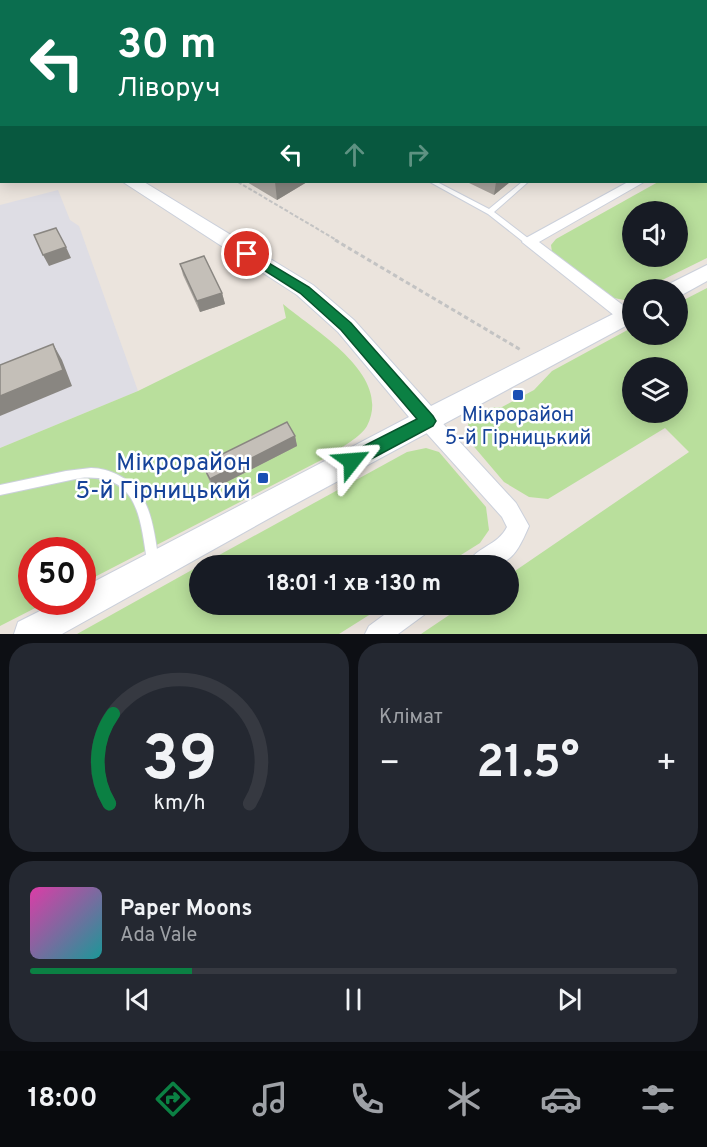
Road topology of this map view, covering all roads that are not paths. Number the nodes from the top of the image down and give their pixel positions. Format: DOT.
graph roads {
  1 [pos="134,183"];
  2 [pos="435,183"];
  3 [pos="524,183"];
  4 [pos="635,183"];
  5 [pos="490,212"];
  6 [pos="529,242"];
  7 [pos="707,272"];
  8 [pos="688,283"];
  9 [pos="622,309"];
  10 [pos="622,318"];
  11 [pos="428,421"];
  12 [pos="0,490"];
  13 [pos="494,555"];
  14 [pos="154,567"];
  15 [pos="404,615"];
  16 [pos="30,634"];
  17 [pos="377,634"];
  1 -- 11 [label="main road"];
  2 -- 5 [label="lane"];
  3 -- 5 [label="lane"];
  4 -- 6 [label="street"];
  5 -- 6 [label="lane"];
  6 -- 9 [label="street"];
  7 -- 8 [label="main road"];
  10 -- 11 [label="main road"];
  11 -- 13 [label="street"];
  11 -- 14 [label="main road"];
  12 -- 14 [label="lane"];
  14 -- 16 [label="main road"];
  15 -- 17 [label="street"];
}
